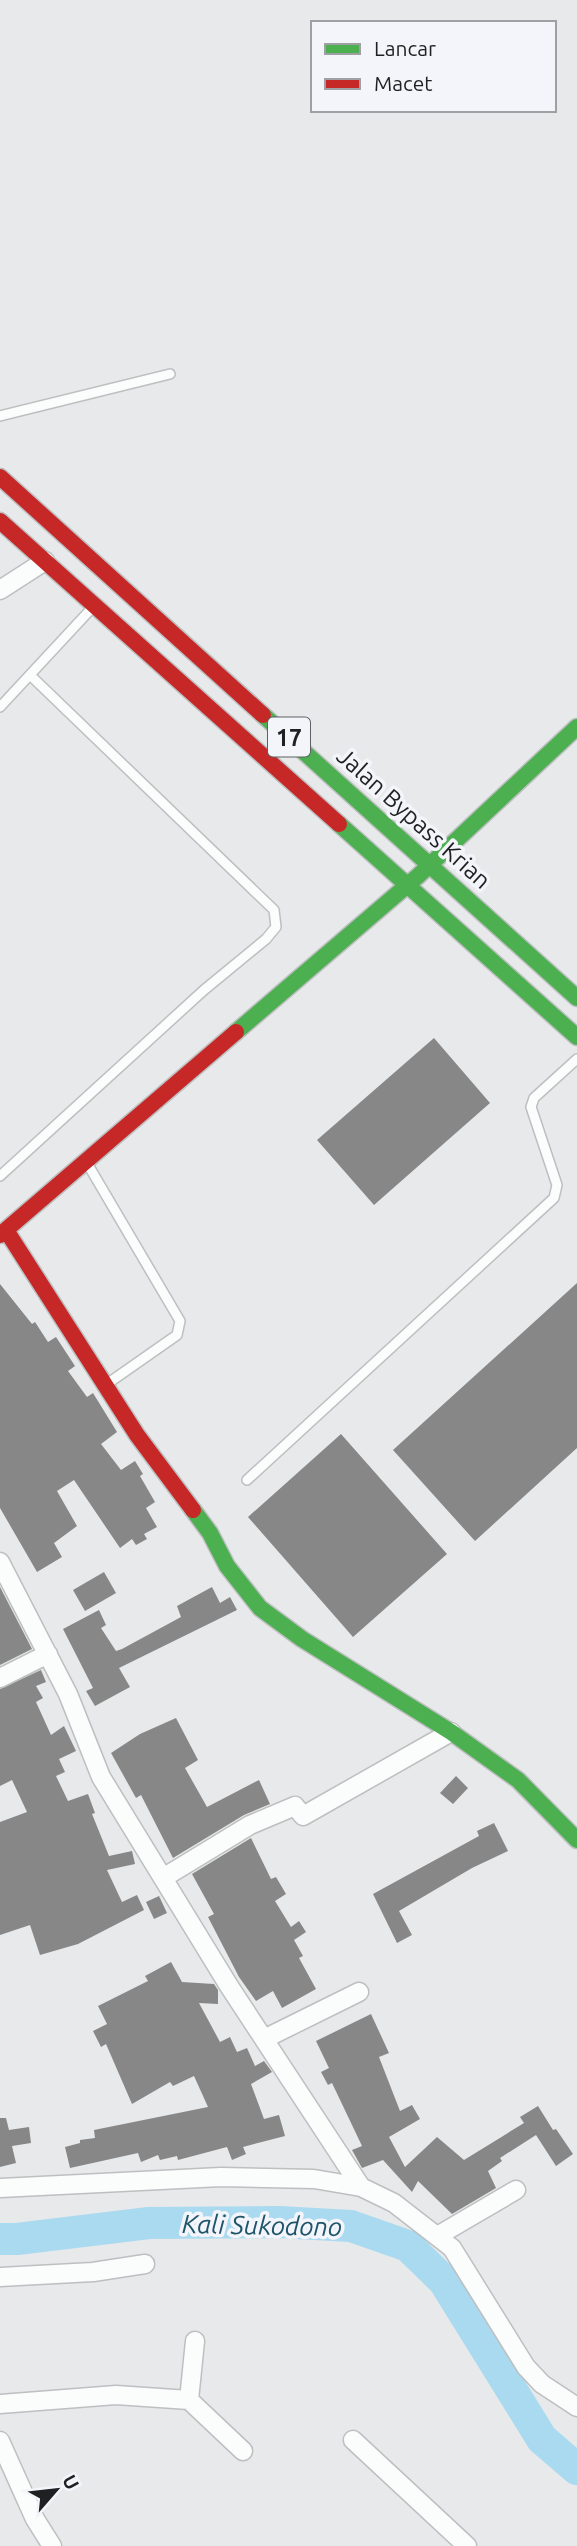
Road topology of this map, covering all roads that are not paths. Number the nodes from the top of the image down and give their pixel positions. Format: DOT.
graph roads {
  1 [pos="170,374"];
  2 [pos="0,416"];
  3 [pos="0,477"];
  4 [pos="0,521"];
  5 [pos="45,561"];
  6 [pos="0,590"];
  7 [pos="93,606"];
  8 [pos="30,675"];
  9 [pos="0,706"];
  10 [pos="577,727"];
  11 [pos="431,864"];
  12 [pos="407,886"];
  13 [pos="577,998"];
  14 [pos="577,1037"];
  15 [pos="577,1059"];
  16 [pos="85,1160"];
  17 [pos="0,1176"];
  18 [pos="3,1233"];
  19 [pos="106,1385"];
  20 [pos="247,1480"];
  21 [pos="0,1562"];
  22 [pos="48,1654"];
  23 [pos="0,1678"];
  24 [pos="451,1732"];
  25 [pos="577,1840"];
  26 [pos="163,1878"];
  27 [pos="359,1992"];
  28 [pos="264,2039"];
  29 [pos="361,2187"];
  30 [pos="0,2189"];
  31 [pos="516,2190"];
  32 [pos="439,2235"];
  33 [pos="145,2264"];
  34 [pos="0,2277"];
  35 [pos="195,2341"];
  36 [pos="189,2400"];
  37 [pos="0,2404"];
  38 [pos="577,2407"];
  39 [pos="353,2440"];
  40 [pos="0,2441"];
  41 [pos="243,2451"];
  42 [pos="52,2546"];
  43 [pos="467,2546"];
  1 -- 2 [label="lane"];
  3 -- 11 [label="main road, Jalan Bypass Krian / 17"];
  4 -- 5 [label="main road, 17"];
  5 -- 6 [label="street"];
  5 -- 7 [label="main road, 17"];
  7 -- 8 [label="lane"];
  7 -- 12 [label="main road, 17"];
  8 -- 9 [label="lane"];
  8 -- 17 [label="lane"];
  10 -- 11 [label="main road"];
  11 -- 12 [label="main road"];
  11 -- 13 [label="main road, Jalan Bypass Krian / 17"];
  12 -- 14 [label="main road, 17"];
  12 -- 16 [label="main road"];
  15 -- 20 [label="lane"];
  16 -- 18 [label="main road"];
  16 -- 19 [label="lane"];
  18 -- 19 [label="main road"];
  19 -- 24 [label="main road"];
  21 -- 22 [label="street"];
  22 -- 23 [label="street"];
  22 -- 26 [label="street"];
  24 -- 25 [label="main road"];
  24 -- 26 [label="street"];
  26 -- 28 [label="street"];
  27 -- 28 [label="street"];
  28 -- 29 [label="street"];
  29 -- 30 [label="street"];
  29 -- 32 [label="street"];
  31 -- 32 [label="street"];
  32 -- 38 [label="street"];
  33 -- 34 [label="street"];
  35 -- 36 [label="street"];
  36 -- 37 [label="street"];
  36 -- 41 [label="street"];
  39 -- 43 [label="street"];
  40 -- 42 [label="street"];
}
